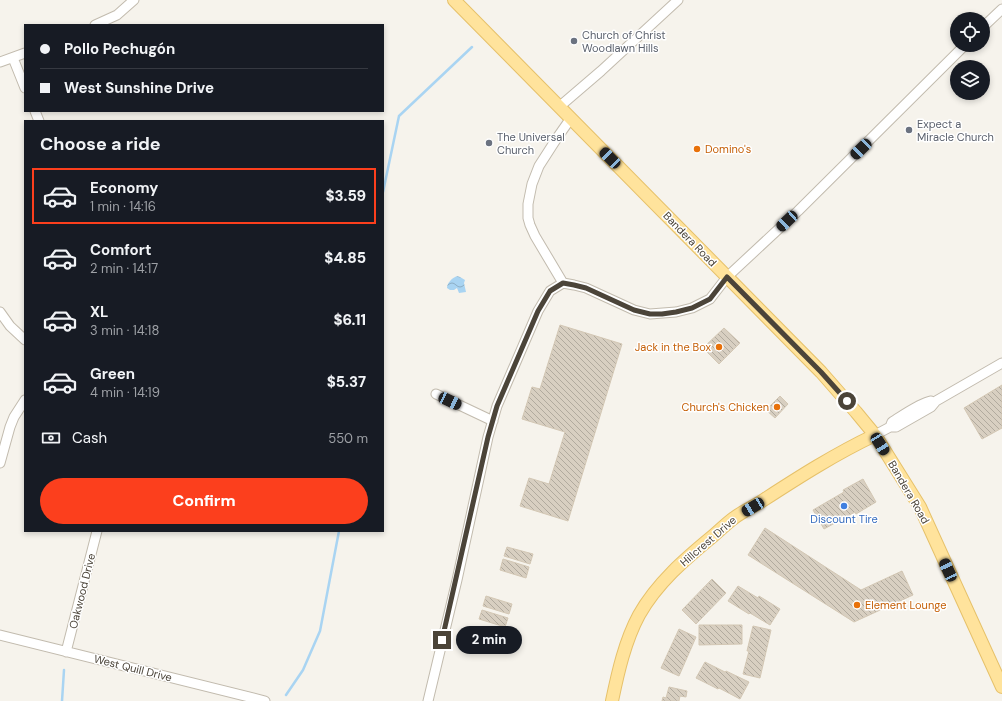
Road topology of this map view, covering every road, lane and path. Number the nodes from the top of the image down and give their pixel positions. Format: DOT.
graph roads {
  1 [pos="134,0"];
  2 [pos="454,0"];
  3 [pos="678,0"];
  4 [pos="1002,9"];
  5 [pos="990,21"];
  6 [pos="97,24"];
  7 [pos="959,52"];
  8 [pos="24,53"];
  9 [pos="13,58"];
  10 [pos="0,62"];
  11 [pos="24,86"];
  12 [pos="559,107"];
  13 [pos="571,118"];
  14 [pos="727,277"];
  15 [pos="563,283"];
  16 [pos="0,312"];
  17 [pos="24,339"];
  18 [pos="1002,363"];
  19 [pos="436,394"];
  20 [pos="24,402"];
  21 [pos="493,421"];
  22 [pos="875,435"];
  23 [pos="0,463"];
  24 [pos="97,532"];
  25 [pos="0,635"];
  26 [pos="66,652"];
  27 [pos="1002,687"];
  28 [pos="265,701"];
  29 [pos="428,701"];
  30 [pos="612,701"];
  1 -- 6 [label="street"];
  2 -- 12 [label="main road, Bandera Road"];
  3 -- 12 [label="street"];
  4 -- 5 [label="street"];
  7 -- 14 [label="street"];
  8 -- 9 [label="street"];
  9 -- 10 [label="street"];
  9 -- 11 [label="street"];
  12 -- 13 [label="main road, Bandera Road"];
  13 -- 14 [label="main road, Bandera Road"];
  13 -- 15 [label="street"];
  14 -- 15 [label="street"];
  14 -- 22 [label="main road, Bandera Road"];
  15 -- 21 [label="street"];
  16 -- 17 [label="street"];
  18 -- 22 [label="street, Hillcrest Drive"];
  19 -- 21 [label="street"];
  20 -- 23 [label="street"];
  21 -- 29 [label="street"];
  22 -- 27 [label="main road, Bandera Road"];
  22 -- 30 [label="main road, Hillcrest Drive"];
  24 -- 26 [label="street, Oakwood Drive"];
  25 -- 26 [label="street, West Quill Drive"];
  26 -- 28 [label="street, West Quill Drive"];
}
